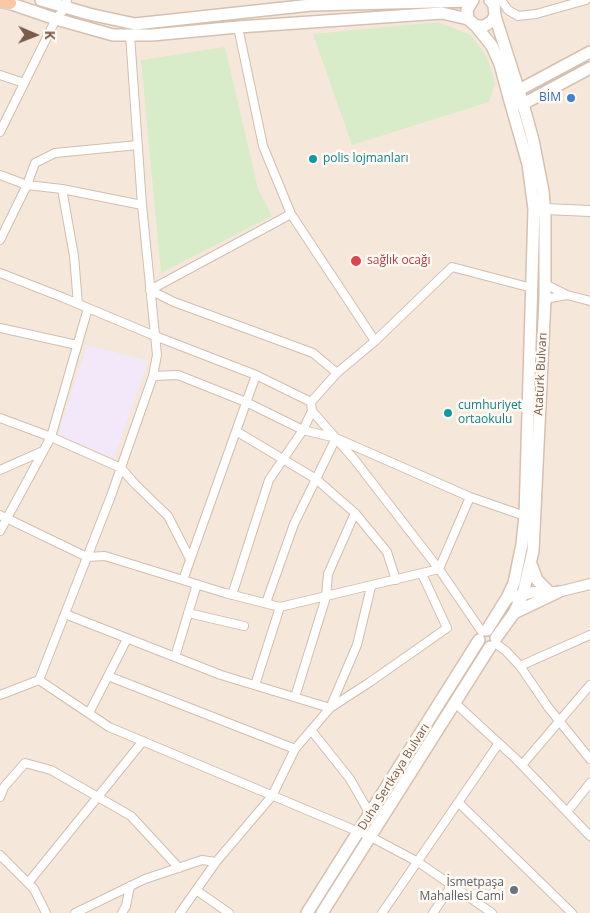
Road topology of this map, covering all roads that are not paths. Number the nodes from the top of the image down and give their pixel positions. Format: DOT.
graph roads {
  1 [pos="41,0"];
  2 [pos="472,0"];
  3 [pos="553,0"];
  4 [pos="582,0"];
  5 [pos="4,1"];
  6 [pos="311,3"];
  7 [pos="66,4"];
  8 [pos="496,4"];
  9 [pos="556,8"];
  10 [pos="56,19"];
  11 [pos="472,22"];
  12 [pos="238,27"];
  13 [pos="130,35"];
  14 [pos="590,52"];
  15 [pos="590,68"];
  16 [pos="0,75"];
  17 [pos="24,83"];
  18 [pos="519,90"];
  19 [pos="510,101"];
  20 [pos="523,104"];
  21 [pos="1,126"];
  22 [pos="138,145"];
  23 [pos="0,175"];
  24 [pos="27,185"];
  25 [pos="62,189"];
  26 [pos="142,205"];
  27 [pos="540,209"];
  28 [pos="590,211"];
  29 [pos="291,214"];
  30 [pos="0,240"];
  31 [pos="0,273"];
  32 [pos="545,284"];
  33 [pos="532,288"];
  34 [pos="150,290"];
  35 [pos="568,295"];
  36 [pos="545,298"];
  37 [pos="590,301"];
  38 [pos="78,304"];
  39 [pos="88,308"];
  40 [pos="0,328"];
  41 [pos="155,336"];
  42 [pos="375,341"];
  43 [pos="77,345"];
  44 [pos="337,373"];
  45 [pos="256,375"];
  46 [pos="153,376"];
  47 [pos="246,402"];
  48 [pos="310,402"];
  49 [pos="312,411"];
  50 [pos="0,418"];
  51 [pos="303,430"];
  52 [pos="236,431"];
  53 [pos="51,437"];
  54 [pos="336,438"];
  55 [pos="43,450"];
  56 [pos="284,459"];
  57 [pos="121,468"];
  58 [pos="0,470"];
  59 [pos="316,479"];
  60 [pos="470,498"];
  61 [pos="355,513"];
  62 [pos="4,516"];
  63 [pos="525,516"];
  64 [pos="0,531"];
  65 [pos="87,556"];
  66 [pos="190,559"];
  67 [pos="531,564"];
  68 [pos="440,569"];
  69 [pos="422,574"];
  70 [pos="183,580"];
  71 [pos="396,580"];
  72 [pos="197,584"];
  73 [pos="590,584"];
  74 [pos="371,587"];
  75 [pos="553,592"];
  76 [pos="523,594"];
  77 [pos="232,595"];
  78 [pos="326,597"];
  79 [pos="507,598"];
  80 [pos="266,603"];
  81 [pos="280,607"];
  82 [pos="188,613"];
  83 [pos="514,613"];
  84 [pos="64,614"];
  85 [pos="244,626"];
  86 [pos="483,634"];
  87 [pos="590,635"];
  88 [pos="127,639"];
  89 [pos="494,642"];
  90 [pos="175,656"];
  91 [pos="520,666"];
  92 [pos="108,676"];
  93 [pos="39,680"];
  94 [pos="256,685"];
  95 [pos="590,685"];
  96 [pos="0,695"];
  97 [pos="295,697"];
  98 [pos="455,703"];
  99 [pos="330,708"];
  100 [pos="89,713"];
  101 [pos="559,720"];
  102 [pos="311,730"];
  103 [pos="143,741"];
  104 [pos="499,744"];
  105 [pos="295,749"];
  106 [pos="590,759"];
  107 [pos="522,765"];
  108 [pos="590,783"];
  109 [pos="272,796"];
  110 [pos="0,797"];
  111 [pos="99,798"];
  112 [pos="459,803"];
  113 [pos="567,812"];
  114 [pos="370,814"];
  115 [pos="359,832"];
  116 [pos="590,836"];
  117 [pos="371,837"];
  118 [pos="0,855"];
  119 [pos="216,862"];
  120 [pos="418,862"];
  121 [pos="179,868"];
  122 [pos="28,883"];
  123 [pos="452,885"];
  124 [pos="130,886"];
  125 [pos="196,890"];
  126 [pos="46,913"];
  127 [pos="76,913"];
  128 [pos="122,913"];
  129 [pos="180,913"];
  130 [pos="229,913"];
  131 [pos="307,913"];
  132 [pos="322,913"];
  133 [pos="382,913"];
  134 [pos="433,913"];
  135 [pos="492,913"];
  136 [pos="572,913"];
  1 -- 7 [label="main road"];
  2 -- 6 [label="main road"];
  2 -- 11 [label="main road"];
  3 -- 9 [label="street"];
  4 -- 9 [label="street"];
  5 -- 10 [label="main road"];
  6 -- 7 [label="main road"];
  7 -- 10 [label="street"];
  8 -- 9 [label="street"];
  8 -- 11 [label="main road"];
  8 -- 18 [label="main road, Atatürk Bulvarı"];
  10 -- 13 [label="main road"];
  10 -- 17 [label="street"];
  11 -- 12 [label="main road"];
  11 -- 19 [label="main road, Duha Sertkaya Bulvarı"];
  12 -- 13 [label="main road"];
  12 -- 29 [label="street"];
  13 -- 22 [label="street"];
  14 -- 18 [label="main road"];
  15 -- 20 [label="main road"];
  16 -- 17 [label="street"];
  17 -- 21 [label="street"];
  18 -- 19 [label="main road"];
  18 -- 20 [label="main road, Atatürk Bulvarı"];
  19 -- 20 [label="main road"];
  19 -- 27 [label="main road, Duha Sertkaya Bulvarı"];
  20 -- 27 [label="main road, Atatürk Bulvarı"];
  22 -- 24 [label="street"];
  22 -- 26 [label="street"];
  23 -- 24 [label="street"];
  24 -- 25 [label="street"];
  24 -- 30 [label="street"];
  25 -- 26 [label="street"];
  25 -- 38 [label="street"];
  26 -- 34 [label="street"];
  27 -- 28 [label="street"];
  27 -- 32 [label="main road, Atatürk Bulvarı"];
  27 -- 33 [label="main road, Duha Sertkaya Bulvarı"];
  29 -- 34 [label="street"];
  29 -- 42 [label="street"];
  31 -- 38 [label="street"];
  32 -- 33 [label="main road"];
  32 -- 35 [label="street"];
  32 -- 36 [label="main road, Atatürk Bulvarı"];
  33 -- 36 [label="main road"];
  33 -- 42 [label="street"];
  33 -- 63 [label="main road, Duha Sertkaya Bulvarı"];
  34 -- 41 [label="street"];
  34 -- 44 [label="street"];
  35 -- 36 [label="street"];
  35 -- 37 [label="street"];
  36 -- 67 [label="main road, Atatürk Bulvarı"];
  38 -- 39 [label="street"];
  39 -- 41 [label="street"];
  39 -- 43 [label="street"];
  40 -- 43 [label="street"];
  41 -- 45 [label="street"];
  41 -- 46 [label="street"];
  42 -- 44 [label="street"];
  43 -- 53 [label="street"];
  44 -- 48 [label="street"];
  45 -- 47 [label="street"];
  45 -- 48 [label="street"];
  46 -- 47 [label="street"];
  46 -- 57 [label="street"];
  47 -- 51 [label="street"];
  47 -- 52 [label="street"];
  48 -- 49 [label="street"];
  49 -- 51 [label="street"];
  49 -- 54 [label="street"];
  50 -- 53 [label="street"];
  51 -- 54 [label="street"];
  51 -- 56 [label="street"];
  52 -- 56 [label="street"];
  52 -- 66 [label="street"];
  53 -- 55 [label="street"];
  53 -- 57 [label="street"];
  54 -- 59 [label="street"];
  54 -- 60 [label="street"];
  54 -- 68 [label="street"];
  55 -- 58 [label="street"];
  55 -- 62 [label="street"];
  56 -- 59 [label="street"];
  56 -- 77 [label="street"];
  57 -- 65 [label="street"];
  57 -- 66 [label="street"];
  59 -- 61 [label="street"];
  59 -- 80 [label="street"];
  60 -- 63 [label="street"];
  60 -- 68 [label="street"];
  61 -- 71 [label="street"];
  61 -- 78 [label="street"];
  62 -- 64 [label="street"];
  62 -- 65 [label="street"];
  63 -- 79 [label="main road, Duha Sertkaya Bulvarı"];
  65 -- 70 [label="street"];
  65 -- 84 [label="street"];
  66 -- 70 [label="street"];
  67 -- 75 [label="main road"];
  67 -- 76 [label="main road, Atatürk Bulvarı"];
  68 -- 69 [label="street"];
  68 -- 86 [label="street"];
  69 -- 71 [label="street"];
  69 -- 99 [label="street"];
  70 -- 72 [label="street"];
  71 -- 74 [label="street"];
  72 -- 77 [label="street"];
  72 -- 82 [label="street"];
  73 -- 75 [label="street"];
  74 -- 78 [label="street"];
  74 -- 99 [label="street"];
  75 -- 76 [label="street"];
  75 -- 83 [label="main road"];
  76 -- 79 [label="street"];
  76 -- 83 [label="main road, Atatürk Bulvarı"];
  77 -- 80 [label="street"];
  78 -- 81 [label="street"];
  78 -- 97 [label="street"];
  79 -- 86 [label="main road, Duha Sertkaya Bulvarı"];
  80 -- 81 [label="street"];
  81 -- 94 [label="street"];
  82 -- 85 [label="street"];
  82 -- 90 [label="street"];
  83 -- 89 [label="main road, Atatürk Bulvarı"];
  84 -- 88 [label="street"];
  84 -- 93 [label="street"];
  86 -- 89 [label="main road"];
  86 -- 114 [label="main road, Duha Sertkaya Bulvarı"];
  87 -- 91 [label="street"];
  88 -- 90 [label="street"];
  88 -- 92 [label="street"];
  89 -- 91 [label="street"];
  89 -- 98 [label="main road, Duha Sertkaya Bulvarı"];
  90 -- 94 [label="street"];
  91 -- 101 [label="street"];
  92 -- 100 [label="street"];
  92 -- 105 [label="street"];
  93 -- 96 [label="street"];
  93 -- 100 [label="street"];
  94 -- 97 [label="street"];
  95 -- 101 [label="street"];
  97 -- 99 [label="street"];
  98 -- 104 [label="street"];
  98 -- 117 [label="main road, Duha Sertkaya Bulvarı"];
  99 -- 102 [label="street"];
  100 -- 103 [label="street"];
  101 -- 106 [label="street"];
  101 -- 107 [label="street"];
  102 -- 105 [label="street"];
  102 -- 114 [label="street"];
  103 -- 109 [label="street"];
  103 -- 111 [label="street"];
  104 -- 107 [label="street"];
  104 -- 112 [label="street"];
  105 -- 109 [label="street"];
  107 -- 113 [label="street"];
  108 -- 113 [label="street"];
  109 -- 115 [label="street"];
  109 -- 119 [label="street"];
  110 -- 111 [label="street"];
  111 -- 121 [label="street"];
  111 -- 122 [label="street"];
  112 -- 120 [label="street"];
  112 -- 136 [label="street"];
  113 -- 116 [label="street"];
  114 -- 115 [label="main road, Duha Sertkaya Bulvarı"];
  115 -- 117 [label="street"];
  115 -- 131 [label="main road, Duha Sertkaya Bulvarı"];
  117 -- 120 [label="street"];
  117 -- 132 [label="main road, Duha Sertkaya Bulvarı"];
  118 -- 122 [label="street"];
  119 -- 121 [label="street"];
  119 -- 125 [label="street"];
  120 -- 123 [label="street"];
  120 -- 133 [label="street"];
  121 -- 124 [label="street"];
  122 -- 126 [label="street"];
  123 -- 134 [label="street"];
  123 -- 135 [label="street"];
  124 -- 127 [label="street"];
  124 -- 128 [label="street"];
  125 -- 129 [label="street"];
  125 -- 130 [label="street"];
}
